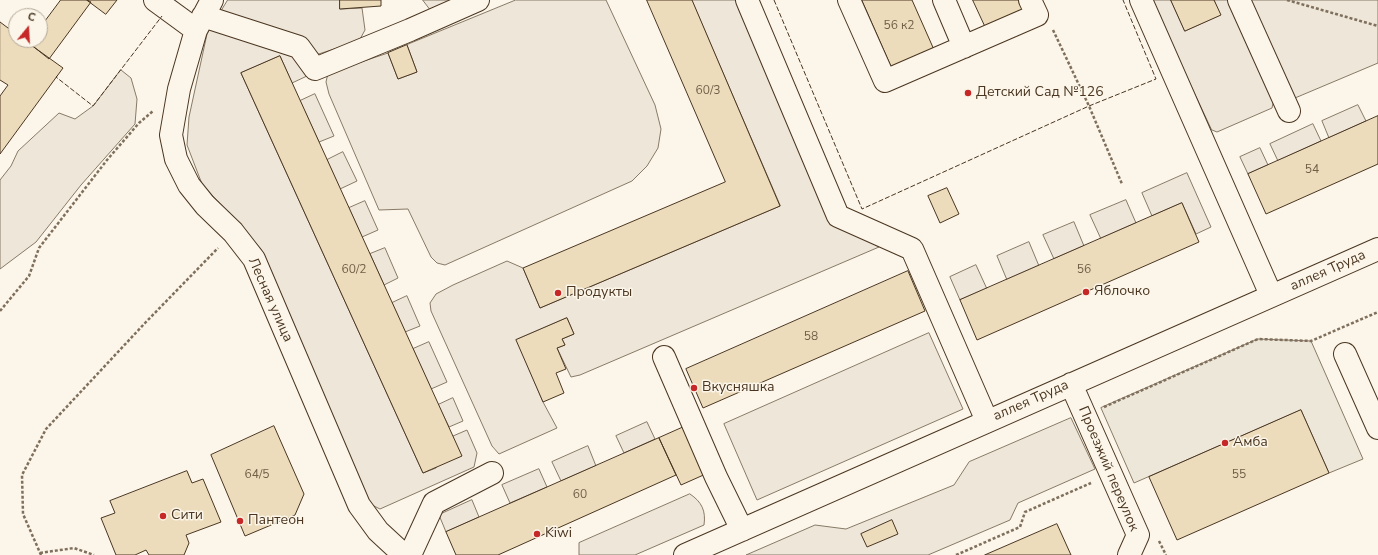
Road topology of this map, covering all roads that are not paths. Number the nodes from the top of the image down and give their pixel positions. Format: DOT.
graph roads {
  1 [pos="155,0"];
  2 [pos="478,0"];
  3 [pos="747,0"];
  4 [pos="849,0"];
  5 [pos="944,0"];
  6 [pos="1142,0"];
  7 [pos="1239,0"];
  8 [pos="1033,8"];
  9 [pos="204,15"];
  10 [pos="964,46"];
  11 [pos="1289,111"];
  12 [pos="1378,249"];
  13 [pos="1271,295"];
  14 [pos="1345,354"];
  15 [pos="664,357"];
  16 [pos="1071,384"];
  17 [pos="987,421"];
  18 [pos="1378,428"];
  19 [pos="492,473"];
  20 [pos="742,530"];
  21 [pos="717,548"];
  22 [pos="404,555"];
  23 [pos="410,555"];
  24 [pos="685,555"];
  25 [pos="1129,555"];
  1 -- 9 [label="street"];
  2 -- 9 [label="street"];
  3 -- 17 [label="street"];
  4 -- 10 [label="street"];
  5 -- 10 [label="street"];
  6 -- 13 [label="street"];
  7 -- 11 [label="street"];
  8 -- 10 [label="street"];
  9 -- 22 [label="street, Лесная улица"];
  12 -- 13 [label="street, аллея Труда"];
  13 -- 16 [label="street, аллея Труда"];
  14 -- 18 [label="street"];
  15 -- 20 [label="street"];
  16 -- 17 [label="street, аллея Труда"];
  16 -- 25 [label="street, Проезжий переулок"];
  17 -- 20 [label="street, аллея Труда"];
  19 -- 23 [label="street"];
  20 -- 21 [label="street, аллея Труда"];
  21 -- 24 [label="street, аллея Труда"];
}
